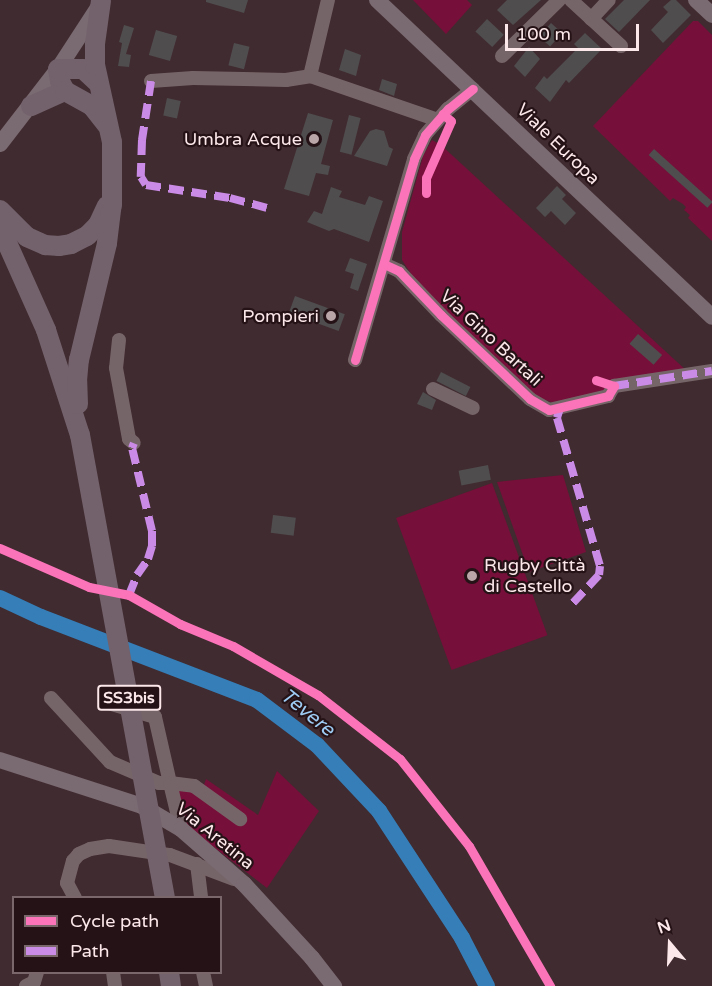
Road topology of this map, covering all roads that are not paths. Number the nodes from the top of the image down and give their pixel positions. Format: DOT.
graph roads {
  1 [pos="328,0"];
  2 [pos="377,0"];
  3 [pos="559,0"];
  4 [pos="571,0"];
  5 [pos="609,0"];
  6 [pos="696,0"];
  7 [pos="102,1"];
  8 [pos="712,15"];
  9 [pos="591,19"];
  10 [pos="621,46"];
  11 [pos="502,56"];
  12 [pos="58,69"];
  13 [pos="310,75"];
  14 [pos="151,81"];
  15 [pos="97,82"];
  16 [pos="472,89"];
  17 [pos="65,91"];
  18 [pos="31,106"];
  19 [pos="438,120"];
  20 [pos="110,131"];
  21 [pos="0,144"];
  22 [pos="112,183"];
  23 [pos="0,210"];
  24 [pos="0,227"];
  25 [pos="2,256"];
  26 [pos="384,264"];
  27 [pos="712,317"];
  28 [pos="119,340"];
  29 [pos="47,351"];
  30 [pos="356,360"];
  31 [pos="712,371"];
  32 [pos="433,389"];
  33 [pos="473,408"];
  34 [pos="134,443"];
  35 [pos="88,499"];
  36 [pos="51,698"];
  37 [pos="105,702"];
  38 [pos="0,760"];
  39 [pos="170,783"];
  40 [pos="240,819"];
  41 [pos="181,829"];
  42 [pos="197,864"];
  43 [pos="67,883"];
  44 [pos="244,884"];
  45 [pos="62,896"];
  46 [pos="74,896"];
  47 [pos="155,896"];
  48 [pos="165,896"];
  49 [pos="201,896"];
  50 [pos="36,974"];
  51 [pos="26,986"];
  52 [pos="334,986"];
  1 -- 13 [label="street"];
  2 -- 16 [label="main road, Viale Europa"];
  3 -- 11 [label="street"];
  4 -- 9 [label="street"];
  5 -- 9 [label="street"];
  6 -- 8 [label="main road"];
  7 -- 12 [label="main road"];
  7 -- 15 [label="highway"];
  9 -- 10 [label="street"];
  12 -- 15 [label="highway"];
  12 -- 17 [label="highway"];
  12 -- 18 [label="main road"];
  13 -- 14 [label="street"];
  13 -- 19 [label="street"];
  15 -- 20 [label="highway"];
  16 -- 19 [label="street"];
  16 -- 27 [label="main road, Viale Europa"];
  17 -- 18 [label="highway"];
  17 -- 20 [label="highway"];
  18 -- 21 [label="main road"];
  19 -- 26 [label="street"];
  20 -- 22 [label="highway"];
  22 -- 23 [label="highway"];
  22 -- 35 [label="highway"];
  24 -- 29 [label="highway, SS3bis"];
  25 -- 29 [label="highway, SS3bis"];
  26 -- 30 [label="street"];
  26 -- 31 [label="street, Via Gino Bartali"];
  28 -- 34 [label="street"];
  29 -- 35 [label="highway, SS3bis"];
  32 -- 33 [label="street"];
  35 -- 47 [label="highway, SS3bis"];
  35 -- 48 [label="highway, SS3bis"];
  36 -- 39 [label="street"];
  37 -- 39 [label="street"];
  38 -- 41 [label="main road, Via Aretina"];
  39 -- 40 [label="street"];
  39 -- 41 [label="street"];
  41 -- 44 [label="main road, Via Aretina"];
  42 -- 43 [label="street"];
  42 -- 44 [label="street"];
  42 -- 49 [label="street"];
  43 -- 45 [label="street"];
  43 -- 46 [label="street"];
  44 -- 52 [label="main road, Via Aretina"];
  50 -- 51 [label="street"];
}
